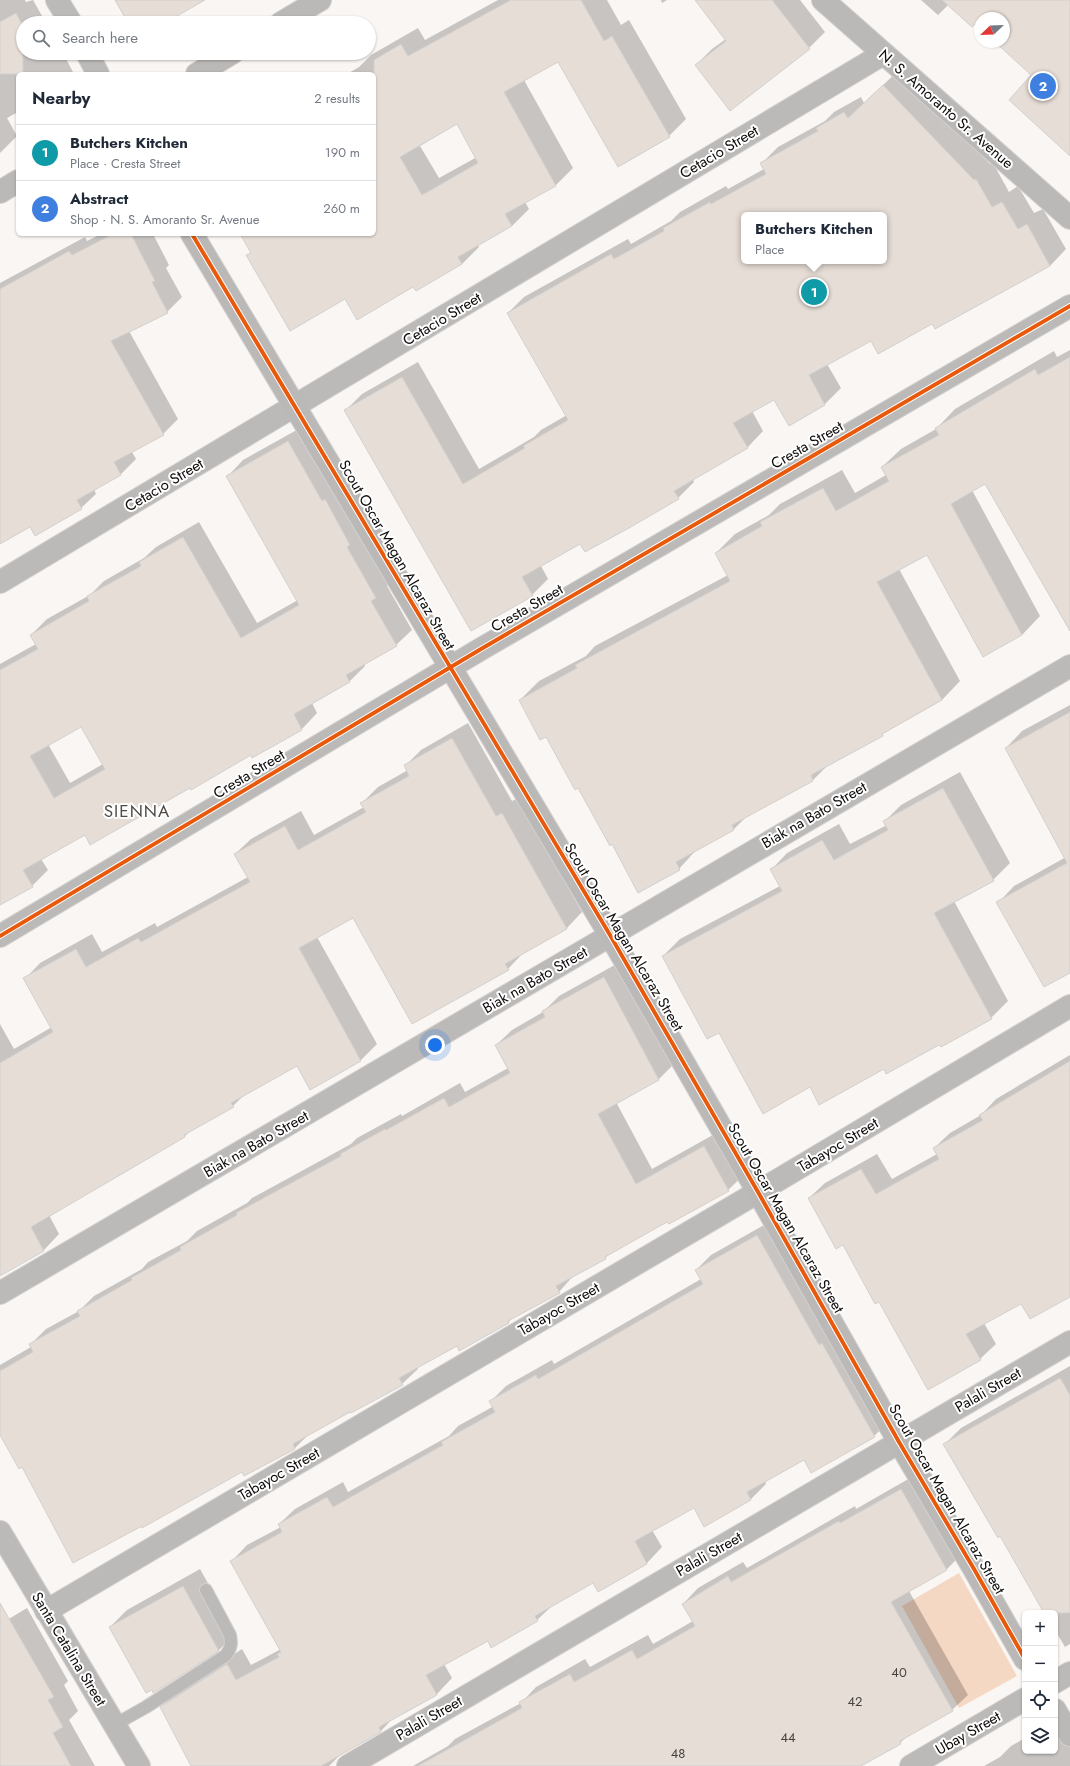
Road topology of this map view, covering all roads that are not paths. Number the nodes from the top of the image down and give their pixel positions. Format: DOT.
graph roads {
  1 [pos="57,0"];
  2 [pos="320,0"];
  3 [pos="823,0"];
  4 [pos="66,16"];
  5 [pos="293,16"];
  6 [pos="883,54"];
  7 [pos="91,60"];
  8 [pos="220,60"];
  9 [pos="97,72"];
  10 [pos="200,72"];
  11 [pos="16,182"];
  12 [pos="0,192"];
  13 [pos="1070,218"];
  14 [pos="193,236"];
  15 [pos="1070,306"];
  16 [pos="296,406"];
  17 [pos="0,582"];
  18 [pos="1070,666"];
  19 [pos="450,668"];
  20 [pos="0,936"];
  21 [pos="610,936"];
  22 [pos="1070,1006"];
  23 [pos="758,1192"];
  24 [pos="0,1293"];
  25 [pos="1070,1342"];
  26 [pos="899,1442"];
  27 [pos="0,1532"];
  28 [pos="206,1590"];
  29 [pos="46,1611"];
  30 [pos="1022,1654"];
  31 [pos="1070,1673"];
  32 [pos="1058,1680"];
  33 [pos="1022,1701"];
  34 [pos="1058,1715"];
  35 [pos="114,1725"];
  36 [pos="1070,1735"];
  37 [pos="139,1766"];
  38 [pos="348,1766"];
  39 [pos="911,1766"];
  1 -- 4 [label="street"];
  2 -- 5 [label="street"];
  3 -- 6 [label="street, N. S. Amoranto Sr. Avenue"];
  6 -- 13 [label="street, N. S. Amoranto Sr. Avenue"];
  6 -- 16 [label="street, Cetacio Street"];
  7 -- 9 [label="street"];
  8 -- 10 [label="street"];
  11 -- 12 [label="street"];
  14 -- 16 [label="street, Scout Oscar Magan Alcaraz Street"];
  15 -- 19 [label="street, Cresta Street"];
  16 -- 17 [label="street, Cetacio Street"];
  16 -- 19 [label="street, Scout Oscar Magan Alcaraz Street"];
  18 -- 21 [label="street, Biak na Bato Street"];
  19 -- 20 [label="street, Cresta Street"];
  19 -- 21 [label="street, Scout Oscar Magan Alcaraz Street"];
  21 -- 23 [label="street, Scout Oscar Magan Alcaraz Street"];
  21 -- 24 [label="street, Biak na Bato Street"];
  22 -- 23 [label="street, Tabayoc Street"];
  23 -- 26 [label="street, Scout Oscar Magan Alcaraz Street"];
  23 -- 29 [label="street, Tabayoc Street"];
  25 -- 26 [label="street, Palali Street"];
  26 -- 30 [label="street, Scout Oscar Magan Alcaraz Street"];
  26 -- 38 [label="street, Palali Street"];
  27 -- 29 [label="street, Santa Catalina Street"];
  28 -- 35 [label="lane"];
  29 -- 35 [label="street, Santa Catalina Street"];
  31 -- 32 [label="street"];
  33 -- 39 [label="street, Ubay Street"];
  34 -- 36 [label="street"];
  35 -- 37 [label="street, Santa Catalina Street"];
}
